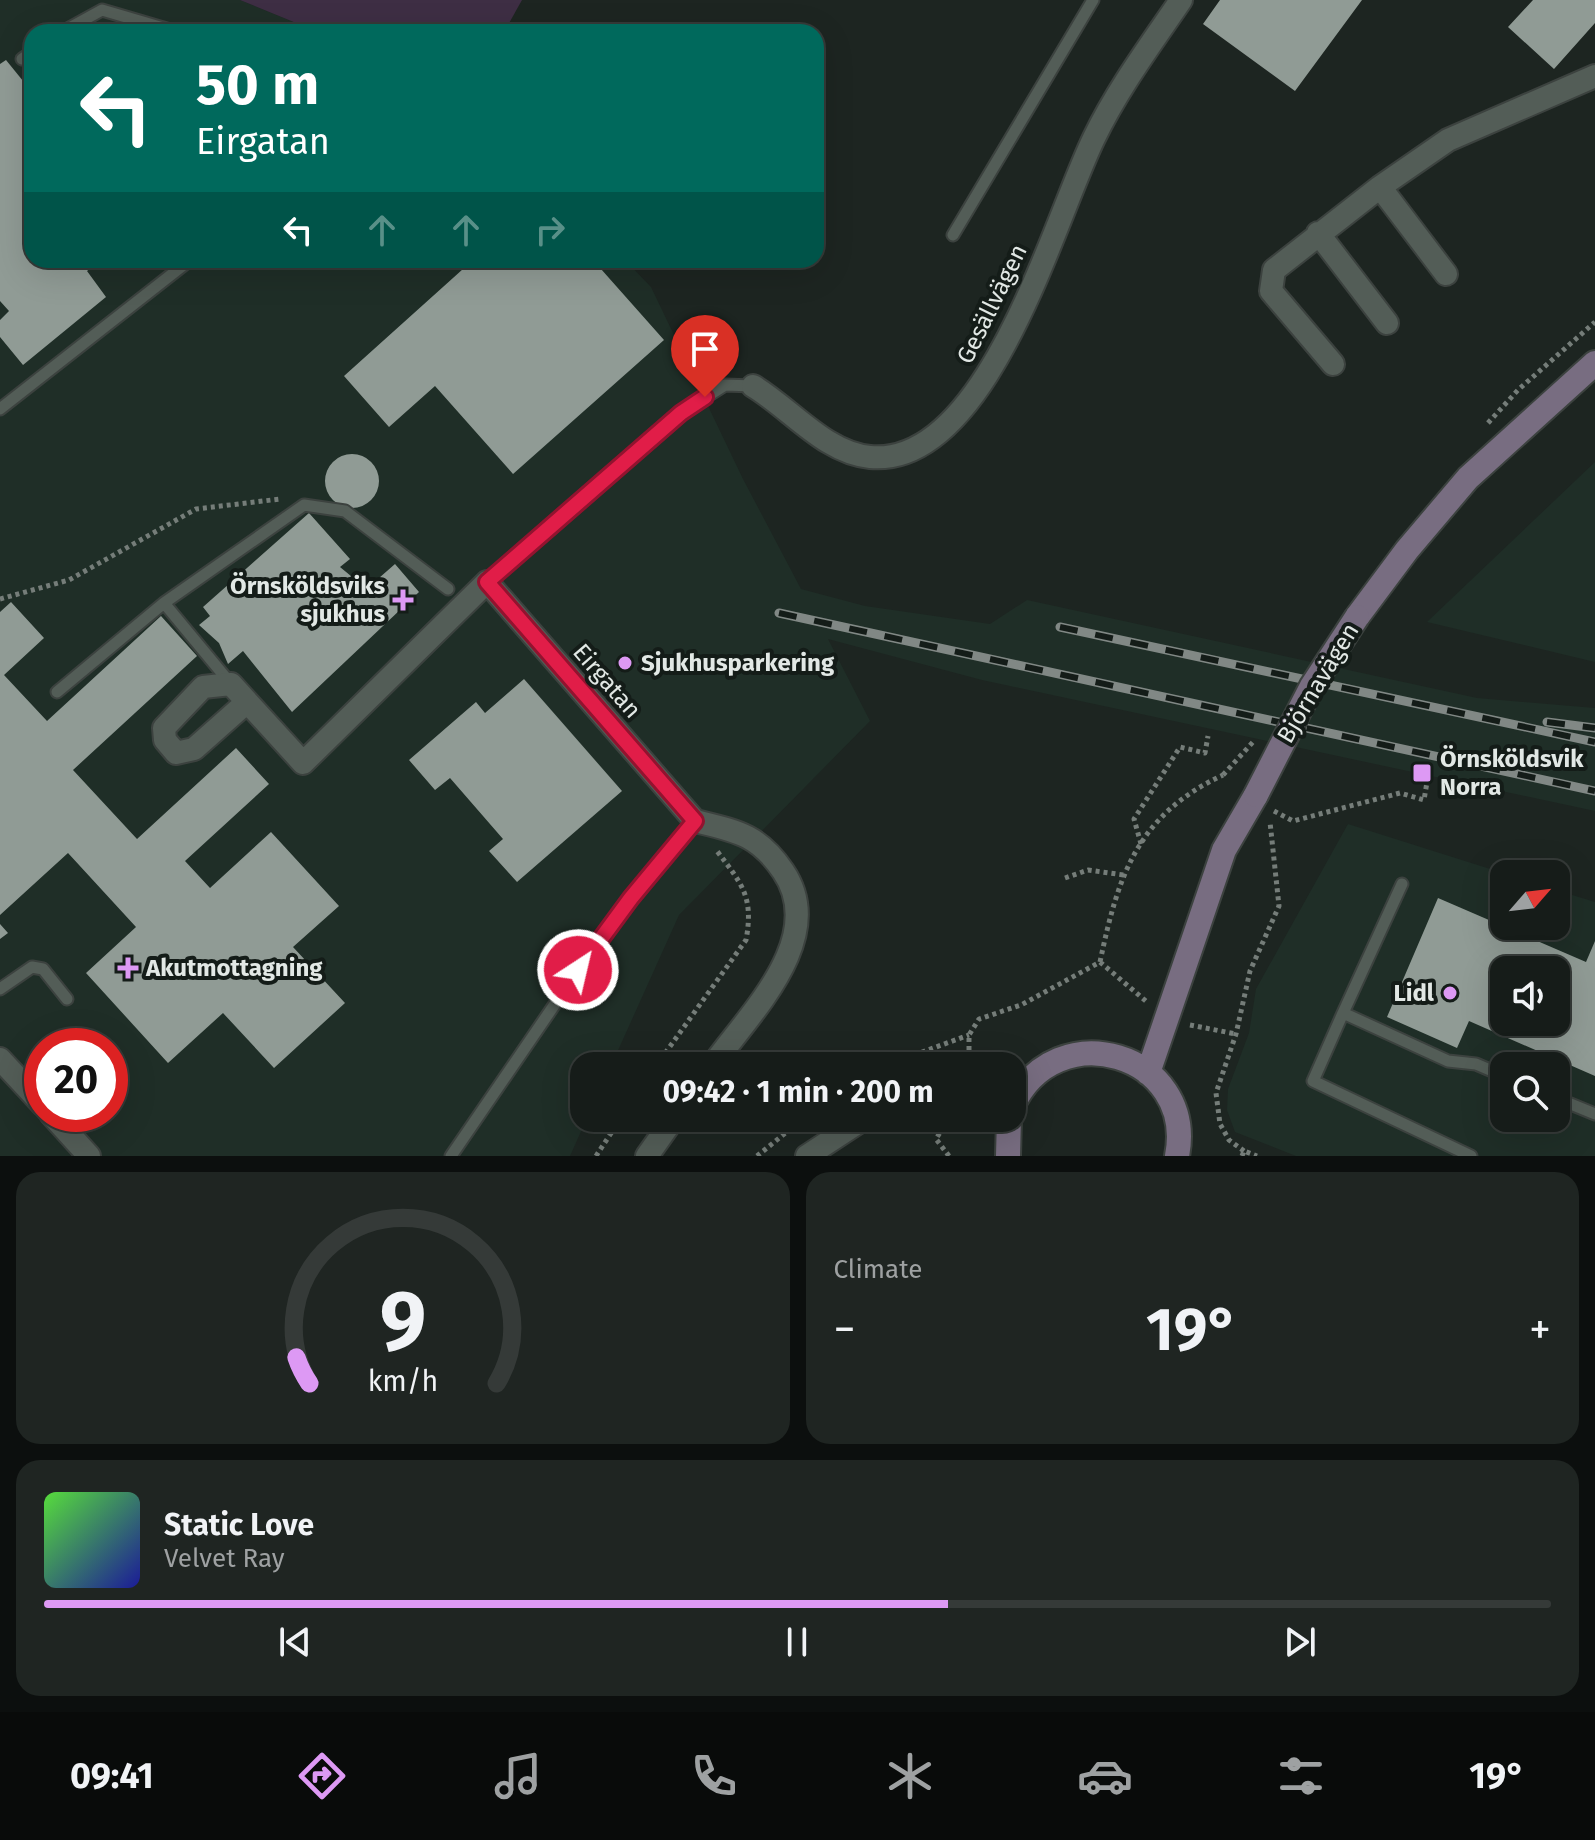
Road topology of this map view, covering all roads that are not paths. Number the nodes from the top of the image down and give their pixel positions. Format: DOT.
graph roads {
  1 [pos="1093,0"];
  2 [pos="1181,0"];
  3 [pos="77,24"];
  4 [pos="150,24"];
  5 [pos="1595,76"];
  6 [pos="1380,187"];
  7 [pos="1318,233"];
  8 [pos="953,235"];
  9 [pos="180,268"];
  10 [pos="1446,274"];
  11 [pos="1387,323"];
  12 [pos="1595,363"];
  13 [pos="1333,364"];
  14 [pos="753,386"];
  15 [pos="0,409"];
  16 [pos="487,582"];
  17 [pos="448,589"];
  18 [pos="164,603"];
  19 [pos="231,684"];
  20 [pos="57,692"];
  21 [pos="247,702"];
  22 [pos="695,821"];
  23 [pos="1402,884"];
  24 [pos="0,989"];
  25 [pos="67,999"];
  26 [pos="1343,1013"];
  27 [pos="722,1052"];
  28 [pos="0,1059"];
  29 [pos="1490,1070"];
  30 [pos="1148,1073"];
  31 [pos="24,1085"];
  32 [pos="1026,1088"];
  33 [pos="1570,1104"];
  34 [pos="1595,1114"];
  35 [pos="67,1132"];
  36 [pos="664,1132"];
  37 [pos="844,1132"];
  38 [pos="1010,1132"];
  39 [pos="89,1156"];
  40 [pos="451,1156"];
  41 [pos="647,1156"];
  42 [pos="807,1156"];
  43 [pos="1008,1156"];
  44 [pos="1177,1156"];
  45 [pos="1471,1156"];
  1 -- 8 [label="lane"];
  2 -- 14 [label="street, Gesällvägen"];
  3 -- 4 [label="lane"];
  5 -- 6 [label="street"];
  6 -- 7 [label="street"];
  6 -- 10 [label="street"];
  7 -- 11 [label="street"];
  7 -- 13 [label="street"];
  9 -- 15 [label="lane"];
  12 -- 30 [label="main road, Björnavägen, bridge"];
  14 -- 16 [label="lane"];
  16 -- 21 [label="street"];
  16 -- 22 [label="street, Eirgatan"];
  17 -- 18 [label="lane"];
  18 -- 19 [label="lane"];
  18 -- 20 [label="lane"];
  19 -- 21 [label="street"];
  19 -- 21 [label="street"];
  22 -- 27 [label="street"];
  22 -- 40 [label="lane"];
  23 -- 26 [label="lane"];
  24 -- 25 [label="lane"];
  26 -- 29 [label="lane"];
  26 -- 45 [label="lane"];
  28 -- 31 [label="street"];
  30 -- 32 [label="main road"];
  30 -- 44 [label="main road"];
  33 -- 34 [label="lane"];
  35 -- 39 [label="street"];
  36 -- 41 [label="street"];
  37 -- 42 [label="street"];
  38 -- 43 [label="main road"];
}
